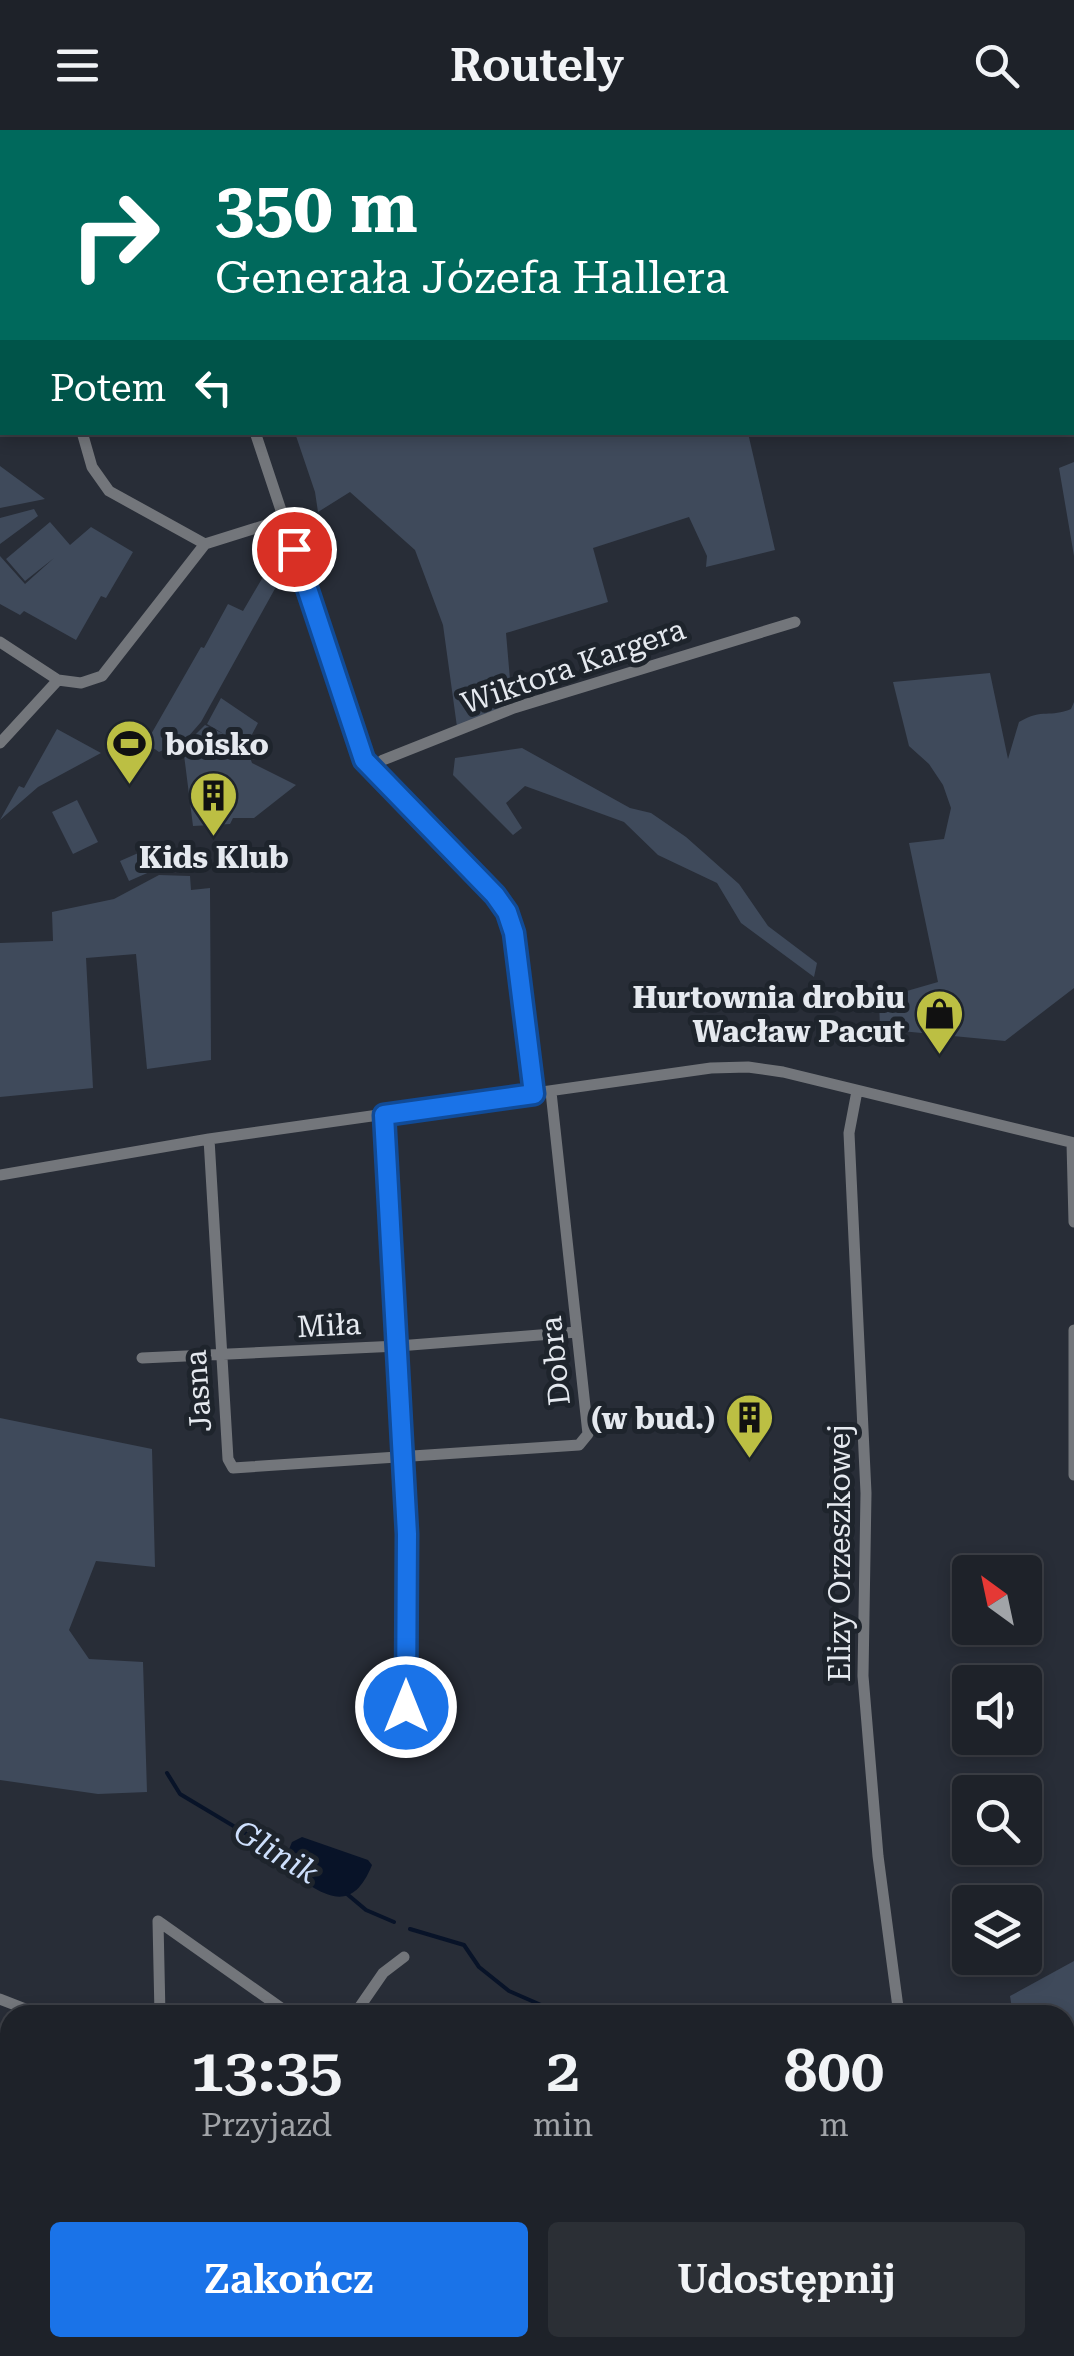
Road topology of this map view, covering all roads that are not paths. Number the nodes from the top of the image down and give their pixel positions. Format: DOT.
graph roads {
  1 [pos="83,435"];
  2 [pos="257,435"];
  3 [pos="285,520"];
  4 [pos="205,544"];
  5 [pos="795,622"];
  6 [pos="0,642"];
  7 [pos="58,680"];
  8 [pos="0,743"];
  9 [pos="372,769"];
  10 [pos="857,1091"];
  11 [pos="550,1092"];
  12 [pos="534,1094"];
  13 [pos="384,1115"];
  14 [pos="209,1139"];
  15 [pos="1073,1143"];
  16 [pos="0,1175"];
  17 [pos="1074,1222"];
  18 [pos="1074,1330"];
  19 [pos="577,1332"];
  20 [pos="398,1346"];
  21 [pos="221,1355"];
  22 [pos="142,1358"];
  23 [pos="403,1459"];
  24 [pos="1074,1475"];
  25 [pos="406,1707"];
  26 [pos="404,1957"];
  27 [pos="160,2005"];
  28 [pos="277,2005"];
  29 [pos="361,2005"];
  30 [pos="897,2005"];
  1 -- 4 [label="street"];
  2 -- 3 [label="street"];
  3 -- 4 [label="street"];
  3 -- 9 [label="street"];
  4 -- 7 [label="street"];
  5 -- 9 [label="street, Wiktora Kargera"];
  6 -- 7 [label="street"];
  7 -- 8 [label="street"];
  9 -- 12 [label="street"];
  10 -- 11 [label="street"];
  10 -- 15 [label="street"];
  10 -- 30 [label="street, Elizy Orzeszkowej"];
  11 -- 12 [label="street"];
  11 -- 19 [label="street, Dobra"];
  12 -- 13 [label="street"];
  13 -- 14 [label="street"];
  13 -- 20 [label="street"];
  14 -- 16 [label="street"];
  14 -- 21 [label="street, Jasna"];
  15 -- 17 [label="street"];
  18 -- 24 [label="street"];
  19 -- 20 [label="street, Miła"];
  19 -- 23 [label="street, Dobra"];
  20 -- 21 [label="street, Miła"];
  20 -- 23 [label="street"];
  21 -- 22 [label="street, Miła"];
  21 -- 23 [label="street, Jasna"];
  23 -- 25 [label="street"];
  26 -- 29 [label="street"];
  27 -- 28 [label="street"];
}
